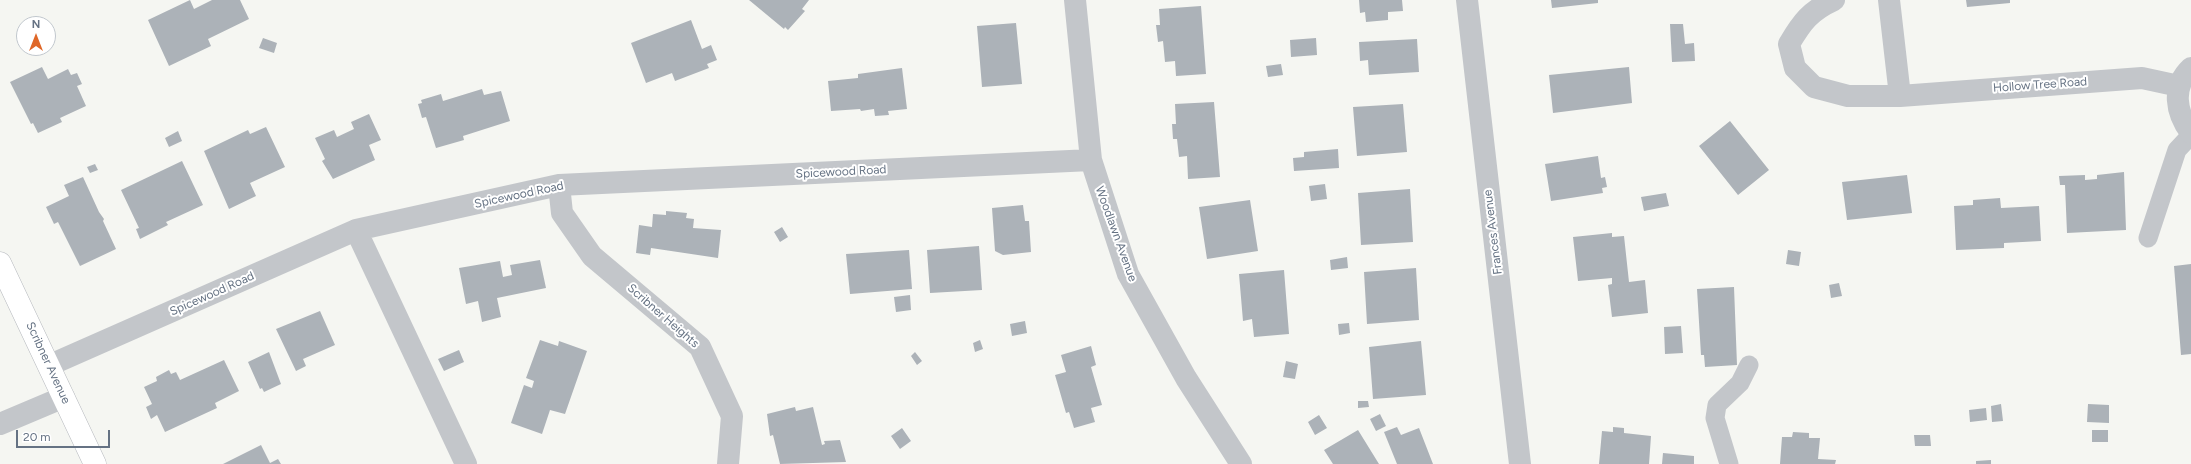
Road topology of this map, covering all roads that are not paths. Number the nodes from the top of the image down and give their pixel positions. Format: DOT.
graph roads {
  1 [pos="1075,0"];
  2 [pos="1467,0"];
  3 [pos="1834,0"];
  4 [pos="1889,0"];
  5 [pos="2191,68"];
  6 [pos="2179,86"];
  7 [pos="1900,96"];
  8 [pos="2191,134"];
  9 [pos="1090,160"];
  10 [pos="559,185"];
  11 [pos="356,230"];
  12 [pos="2148,238"];
  13 [pos="0,263"];
  14 [pos="50,365"];
  15 [pos="1749,365"];
  16 [pos="64,397"];
  17 [pos="0,424"];
  18 [pos="95,464"];
  19 [pos="466,464"];
  20 [pos="728,464"];
  21 [pos="1241,464"];
  22 [pos="1520,464"];
  23 [pos="1729,464"];
  1 -- 9 [label="street, Woodlawn Avenue"];
  2 -- 22 [label="street, Frances Avenue"];
  3 -- 7 [label="street, Hollow Tree Road"];
  4 -- 7 [label="street"];
  5 -- 6 [label="street"];
  6 -- 7 [label="street, Hollow Tree Road"];
  6 -- 8 [label="street"];
  8 -- 12 [label="lane"];
  9 -- 10 [label="street, Spicewood Road"];
  9 -- 21 [label="street, Woodlawn Avenue"];
  10 -- 11 [label="street, Spicewood Road"];
  10 -- 20 [label="street, Scribner Heights"];
  11 -- 14 [label="street, Spicewood Road"];
  11 -- 19 [label="street"];
  13 -- 14 [label="street, Scribner Avenue"];
  14 -- 16 [label="street, Scribner Avenue"];
  15 -- 23 [label="lane"];
  16 -- 17 [label="street"];
  16 -- 18 [label="street, Scribner Avenue"];
}
